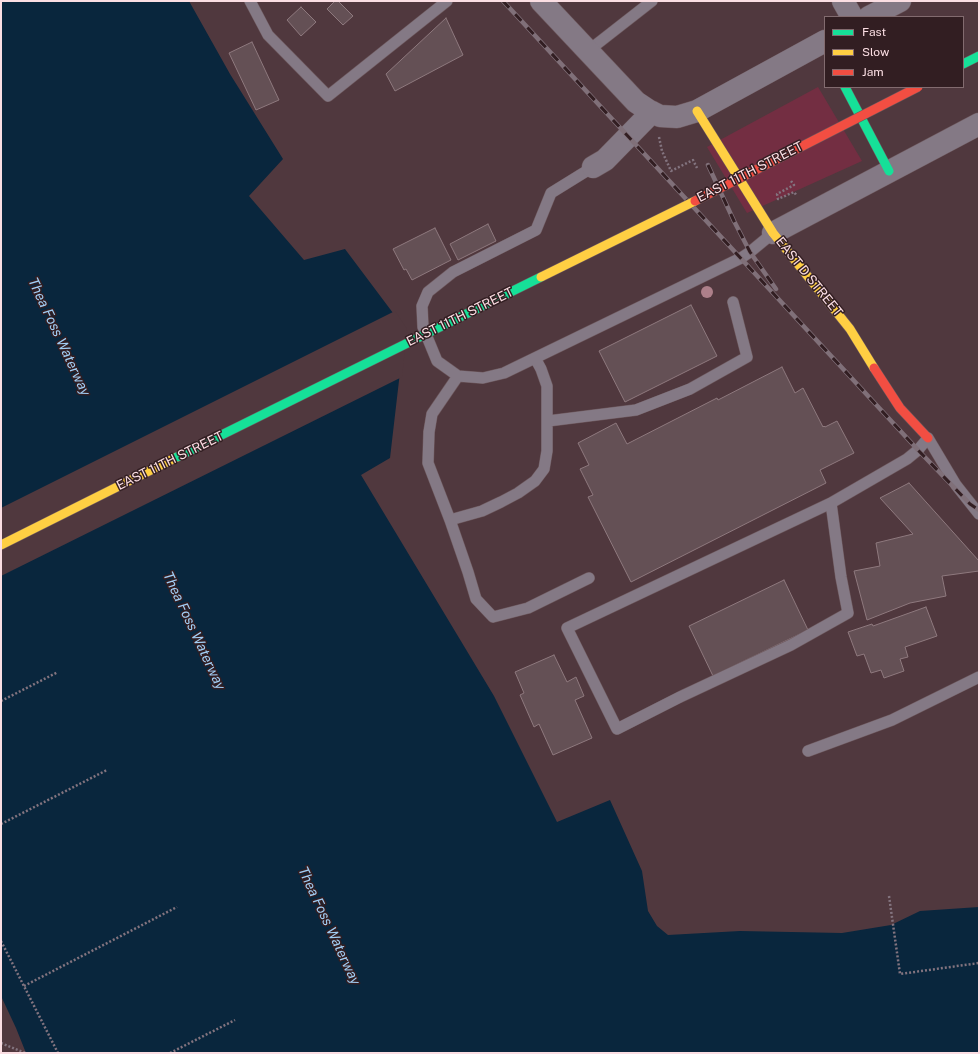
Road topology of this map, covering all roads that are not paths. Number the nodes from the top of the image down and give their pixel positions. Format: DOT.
graph roads {
  1 [pos="250,1"];
  2 [pos="447,1"];
  3 [pos="541,1"];
  4 [pos="652,1"];
  5 [pos="843,1"];
  6 [pos="900,1"];
  7 [pos="851,16"];
  8 [pos="871,16"];
  9 [pos="824,45"];
  10 [pos="588,51"];
  11 [pos="979,56"];
  12 [pos="964,64"];
  13 [pos="846,88"];
  14 [pos="916,88"];
  15 [pos="697,111"];
  16 [pos="652,112"];
  17 [pos="979,124"];
  18 [pos="593,168"];
  19 [pos="889,171"];
  20 [pos="773,233"];
  21 [pos="733,302"];
  22 [pos="535,358"];
  23 [pos="458,376"];
  24 [pos="548,421"];
  25 [pos="928,438"];
  26 [pos="831,503"];
  27 [pos="979,514"];
  28 [pos="450,520"];
  29 [pos="1,545"];
  30 [pos="589,578"];
  31 [pos="979,677"];
  32 [pos="808,751"];
  1 -- 2 [label="lane"];
  3 -- 10 [label="street"];
  4 -- 10 [label="lane"];
  5 -- 7 [label="street"];
  6 -- 8 [label="street"];
  9 -- 15 [label="street"];
  10 -- 16 [label="street"];
  11 -- 12 [label="street"];
  13 -- 19 [label="street"];
  14 -- 29 [label="street, EAST 11TH STREET, bridge"];
  15 -- 16 [label="street"];
  15 -- 20 [label="street, EAST D STREET"];
  16 -- 18 [label="street"];
  17 -- 19 [label="street"];
  18 -- 23 [label="lane"];
  19 -- 20 [label="street"];
  20 -- 22 [label="lane"];
  20 -- 25 [label="street, EAST D STREET"];
  21 -- 24 [label="lane"];
  22 -- 23 [label="lane"];
  22 -- 24 [label="lane"];
  23 -- 28 [label="lane"];
  24 -- 28 [label="lane"];
  25 -- 26 [label="lane"];
  25 -- 27 [label="lane"];
  26 -- 26 [label="lane"];
  28 -- 30 [label="lane"];
  31 -- 32 [label="lane"];
}
